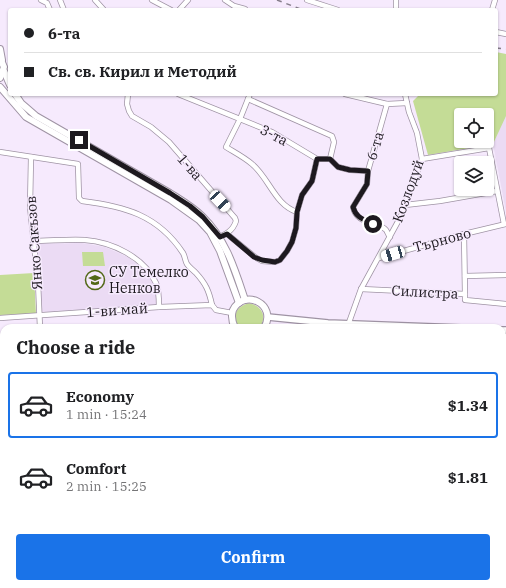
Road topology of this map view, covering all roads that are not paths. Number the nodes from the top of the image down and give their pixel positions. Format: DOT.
graph roads {
  1 [pos="41,0"];
  2 [pos="95,0"];
  3 [pos="152,0"];
  4 [pos="188,0"];
  5 [pos="225,0"];
  6 [pos="307,0"];
  7 [pos="49,8"];
  8 [pos="102,8"];
  9 [pos="167,8"];
  10 [pos="182,8"];
  11 [pos="241,8"];
  12 [pos="332,8"];
  13 [pos="0,49"];
  14 [pos="1,59"];
  15 [pos="4,71"];
  16 [pos="0,78"];
  17 [pos="8,80"];
  18 [pos="0,87"];
  19 [pos="17,96"];
  20 [pos="128,96"];
  21 [pos="183,96"];
  22 [pos="249,96"];
  23 [pos="353,96"];
  24 [pos="405,96"];
  25 [pos="407,103"];
  26 [pos="387,104"];
  27 [pos="240,119"];
  28 [pos="0,152"];
  29 [pos="32,157"];
  30 [pos="317,159"];
  31 [pos="330,159"];
  32 [pos="422,159"];
  33 [pos="368,171"];
  34 [pos="497,191"];
  35 [pos="405,205"];
  36 [pos="297,212"];
  37 [pos="505,224"];
  38 [pos="227,234"];
  39 [pos="464,234"];
  40 [pos="390,237"];
  41 [pos="217,238"];
  42 [pos="33,241"];
  43 [pos="379,258"];
  44 [pos="506,275"];
  45 [pos="465,276"];
  46 [pos="361,289"];
  47 [pos="465,294"];
  48 [pos="242,302"];
  49 [pos="506,304"];
  50 [pos="212,305"];
  51 [pos="159,307"];
  52 [pos="232,313"];
  53 [pos="39,316"];
  54 [pos="268,317"];
  55 [pos="0,318"];
  56 [pos="40,324"];
  57 [pos="233,324"];
  58 [pos="265,324"];
  59 [pos="330,324"];
  60 [pos="349,324"];
  1 -- 7 [label="street"];
  2 -- 8 [label="street"];
  3 -- 9 [label="street"];
  4 -- 10 [label="street"];
  5 -- 11 [label="street"];
  6 -- 12 [label="street"];
  13 -- 14 [label="main road"];
  14 -- 15 [label="main road"];
  15 -- 16 [label="main road"];
  15 -- 17 [label="main road"];
  18 -- 41 [label="main road"];
  19 -- 41 [label="main road"];
  20 -- 38 [label="street, 1-ва"];
  21 -- 27 [label="street, 3-та"];
  22 -- 27 [label="street"];
  22 -- 31 [label="street"];
  23 -- 26 [label="street"];
  24 -- 25 [label="street, Козлодуй"];
  25 -- 26 [label="street"];
  25 -- 32 [label="street, Козлодуй"];
  26 -- 33 [label="street, 6-та"];
  27 -- 30 [label="street, 3-та"];
  27 -- 36 [label="street"];
  28 -- 29 [label="street"];
  29 -- 42 [label="street, Янко Сакъзов"];
  29 -- 50 [label="street"];
  30 -- 31 [label="street"];
  30 -- 36 [label="street"];
  31 -- 33 [label="street"];
  32 -- 34 [label="street"];
  32 -- 35 [label="street, Козлодуй"];
  33 -- 40 [label="street, 6-та"];
  34 -- 35 [label="street"];
  34 -- 37 [label="street"];
  35 -- 40 [label="street, Козлодуй"];
  36 -- 38 [label="street"];
  37 -- 39 [label="street, Търново"];
  38 -- 41 [label="street"];
  39 -- 43 [label="street, Търново"];
  39 -- 45 [label="street"];
  40 -- 43 [label="street, Козлодуй"];
  41 -- 48 [label="main road"];
  42 -- 51 [label="street"];
  42 -- 53 [label="street, Янко Сакъзов"];
  43 -- 46 [label="street, Козлодуй"];
  44 -- 45 [label="street"];
  45 -- 47 [label="street"];
  46 -- 47 [label="street, Силистра"];
  46 -- 60 [label="street, Козлодуй"];
  47 -- 49 [label="street, Силистра"];
  48 -- 52 [label="main road"];
  48 -- 54 [label="main road"];
  50 -- 51 [label="street, 1-ви май"];
  50 -- 52 [label="street, 1-ви май"];
  51 -- 53 [label="street, 1-ви май"];
  52 -- 57 [label="main road"];
  53 -- 55 [label="street, 1-ви май"];
  53 -- 56 [label="street, Янко Сакъзов"];
  54 -- 58 [label="main road"];
  54 -- 59 [label="street"];
}
